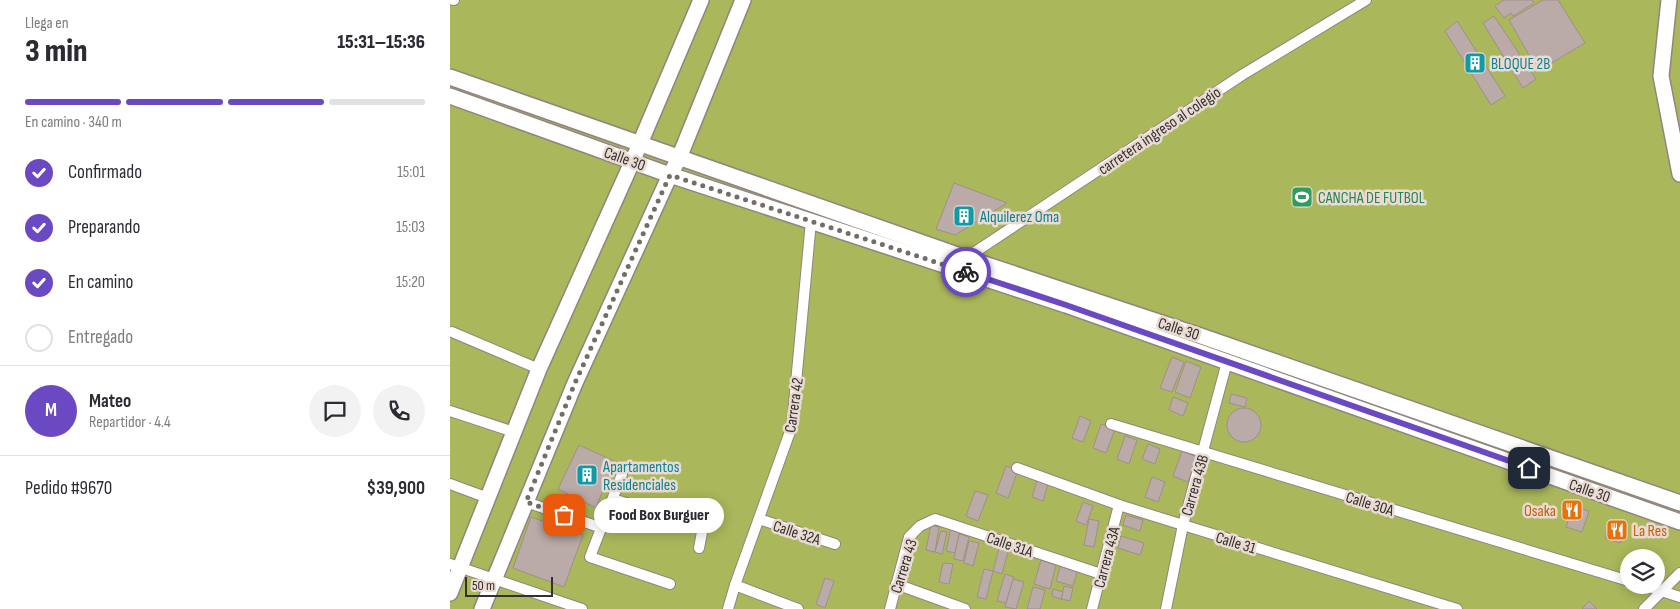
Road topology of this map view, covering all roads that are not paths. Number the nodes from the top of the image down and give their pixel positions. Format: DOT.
graph roads {
  1 [pos="701,0"];
  2 [pos="743,0"];
  3 [pos="1366,0"];
  4 [pos="1668,0"];
  5 [pos="450,77"];
  6 [pos="450,96"];
  7 [pos="1675,124"];
  8 [pos="641,143"];
  9 [pos="680,158"];
  10 [pos="633,160"];
  11 [pos="1680,174"];
  12 [pos="670,175"];
  13 [pos="811,221"];
  14 [pos="964,264"];
  15 [pos="452,332"];
  16 [pos="1227,362"];
  17 [pos="539,369"];
  18 [pos="450,411"];
  19 [pos="1111,424"];
  20 [pos="514,432"];
  21 [pos="1204,453"];
  22 [pos="1018,468"];
  23 [pos="622,474"];
  24 [pos="450,484"];
  25 [pos="488,498"];
  26 [pos="613,499"];
  27 [pos="526,502"];
  28 [pos="1680,503"];
  29 [pos="1120,505"];
  30 [pos="759,519"];
  31 [pos="1680,522"];
  32 [pos="1183,525"];
  33 [pos="920,526"];
  34 [pos="602,528"];
  35 [pos="835,544"];
  36 [pos="699,548"];
  37 [pos="455,566"];
  38 [pos="1680,573"];
  39 [pos="1101,574"];
  40 [pos="1620,578"];
  41 [pos="495,579"];
  42 [pos="670,584"];
  43 [pos="896,584"];
  44 [pos="735,585"];
  45 [pos="1665,586"];
  46 [pos="1665,591"];
  47 [pos="450,593"];
  48 [pos="1657,594"];
  49 [pos="1680,597"];
  50 [pos="482,609"];
  51 [pos="582,609"];
  52 [pos="728,609"];
  53 [pos="798,609"];
  54 [pos="890,609"];
  55 [pos="965,609"];
  56 [pos="1092,609"];
  57 [pos="1166,609"];
  58 [pos="1457,609"];
  59 [pos="1644,609"];
  1 -- 8 [label="main road"];
  2 -- 9 [label="main road"];
  3 -- 14 [label="street, carretera ingreso al colegio"];
  4 -- 7 [label="main road"];
  5 -- 8 [label="main road, Calle 30"];
  6 -- 10 [label="main road, Calle 30"];
  7 -- 11 [label="main road"];
  8 -- 9 [label="main road, Calle 30"];
  8 -- 10 [label="main road"];
  9 -- 12 [label="main road"];
  9 -- 14 [label="main road, Calle 30"];
  10 -- 12 [label="main road, Calle 30"];
  10 -- 17 [label="main road"];
  12 -- 13 [label="main road, Calle 30"];
  12 -- 27 [label="main road"];
  13 -- 14 [label="main road, Calle 30"];
  13 -- 30 [label="street, Carrera 42"];
  14 -- 16 [label="main road, Calle 30"];
  14 -- 28 [label="main road, Calle 30"];
  15 -- 17 [label="street"];
  16 -- 21 [label="street, Carrera 43B"];
  16 -- 31 [label="main road, Calle 30"];
  17 -- 20 [label="main road"];
  18 -- 20 [label="street"];
  19 -- 21 [label="street, Calle 30A"];
  20 -- 25 [label="main road"];
  21 -- 32 [label="street, Carrera 43B"];
  21 -- 40 [label="street, Calle 30A"];
  22 -- 29 [label="street, Calle 31"];
  23 -- 26 [label="street"];
  24 -- 25 [label="street"];
  25 -- 37 [label="main road"];
  26 -- 34 [label="street"];
  26 -- 36 [label="street"];
  27 -- 34 [label="street"];
  27 -- 41 [label="main road"];
  29 -- 32 [label="street, Calle 31"];
  29 -- 39 [label="street, Carrera 43A"];
  30 -- 35 [label="street, Calle 32A"];
  30 -- 44 [label="street, Carrera 42"];
  32 -- 57 [label="street, Carrera 43B"];
  32 -- 58 [label="street, Calle 31"];
  33 -- 39 [label="street, Calle 31A"];
  33 -- 43 [label="street, Carrera 43"];
  34 -- 42 [label="street"];
  37 -- 41 [label="street"];
  37 -- 47 [label="main road"];
  38 -- 45 [label="street"];
  39 -- 56 [label="street, Carrera 43A"];
  41 -- 50 [label="main road"];
  41 -- 51 [label="street"];
  43 -- 54 [label="street, Carrera 43"];
  43 -- 55 [label="street"];
  44 -- 52 [label="street, Carrera 42"];
  44 -- 53 [label="street"];
  46 -- 49 [label="street"];
  48 -- 59 [label="street"];
}
